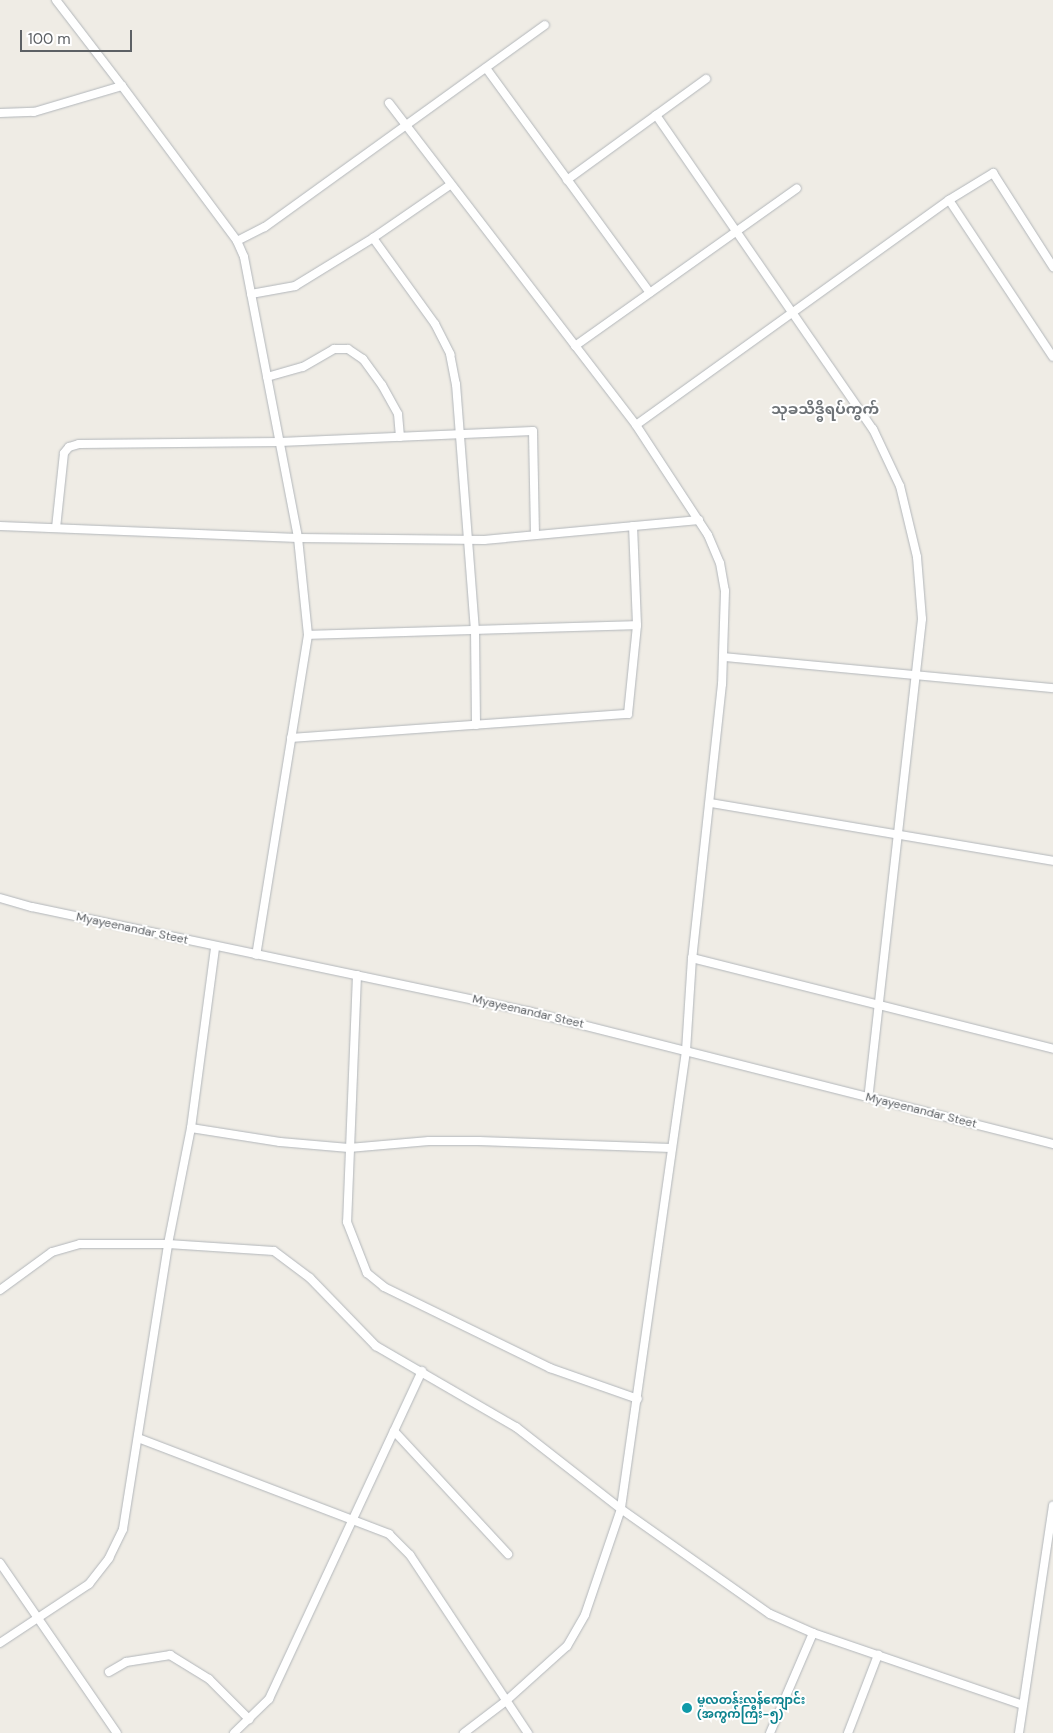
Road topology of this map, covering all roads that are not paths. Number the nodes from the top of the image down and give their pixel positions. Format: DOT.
graph roads {
  1 [pos="56,0"];
  2 [pos="545,24"];
  3 [pos="486,68"];
  4 [pos="706,79"];
  5 [pos="122,86"];
  6 [pos="390,104"];
  7 [pos="0,113"];
  8 [pos="656,115"];
  9 [pos="407,126"];
  10 [pos="568,180"];
  11 [pos="450,184"];
  12 [pos="797,188"];
  13 [pos="949,200"];
  14 [pos="737,230"];
  15 [pos="373,238"];
  16 [pos="236,241"];
  17 [pos="1053,267"];
  18 [pos="650,293"];
  19 [pos="251,294"];
  20 [pos="794,311"];
  21 [pos="576,346"];
  22 [pos="1053,357"];
  23 [pos="267,377"];
  24 [pos="636,425"];
  25 [pos="460,434"];
  26 [pos="400,437"];
  27 [pos="280,442"];
  28 [pos="699,520"];
  29 [pos="0,526"];
  30 [pos="633,526"];
  31 [pos="56,528"];
  32 [pos="535,535"];
  33 [pos="298,538"];
  34 [pos="467,540"];
  35 [pos="637,624"];
  36 [pos="475,630"];
  37 [pos="308,634"];
  38 [pos="724,657"];
  39 [pos="917,675"];
  40 [pos="1053,688"];
  41 [pos="476,725"];
  42 [pos="291,738"];
  43 [pos="711,803"];
  44 [pos="897,834"];
  45 [pos="1053,861"];
  46 [pos="0,898"];
  47 [pos="215,947"];
  48 [pos="256,955"];
  49 [pos="692,958"];
  50 [pos="357,975"];
  51 [pos="878,1006"];
  52 [pos="1053,1049"];
  53 [pos="686,1051"];
  54 [pos="868,1097"];
  55 [pos="191,1128"];
  56 [pos="1053,1144"];
  57 [pos="349,1148"];
  58 [pos="671,1148"];
  59 [pos="168,1244"];
  60 [pos="0,1290"];
  61 [pos="422,1371"];
  62 [pos="638,1399"];
  63 [pos="394,1431"];
  64 [pos="138,1438"];
  65 [pos="1053,1506"];
  66 [pos="621,1509"];
  67 [pos="353,1520"];
  68 [pos="508,1554"];
  69 [pos="0,1563"];
  70 [pos="37,1616"];
  71 [pos="813,1633"];
  72 [pos="0,1643"];
  73 [pos="878,1655"];
  74 [pos="109,1672"];
  75 [pos="506,1700"];
  76 [pos="1023,1705"];
  77 [pos="249,1719"];
  78 [pos="117,1733"];
  79 [pos="234,1733"];
  80 [pos="464,1733"];
  81 [pos="528,1733"];
  82 [pos="770,1733"];
  83 [pos="848,1733"];
  84 [pos="1019,1733"];
  1 -- 5 [label="street"];
  2 -- 3 [label="street"];
  3 -- 9 [label="street"];
  3 -- 10 [label="street"];
  4 -- 8 [label="street"];
  5 -- 7 [label="street"];
  5 -- 16 [label="street"];
  6 -- 9 [label="street"];
  8 -- 10 [label="street"];
  8 -- 14 [label="street"];
  9 -- 11 [label="street"];
  9 -- 16 [label="street"];
  10 -- 18 [label="street"];
  11 -- 15 [label="street"];
  11 -- 21 [label="street"];
  12 -- 14 [label="street"];
  13 -- 17 [label="street"];
  13 -- 20 [label="street"];
  13 -- 22 [label="street"];
  14 -- 18 [label="street"];
  14 -- 20 [label="street"];
  15 -- 19 [label="street"];
  15 -- 25 [label="street"];
  16 -- 19 [label="street"];
  18 -- 21 [label="street"];
  19 -- 23 [label="street"];
  20 -- 24 [label="street"];
  20 -- 39 [label="street"];
  21 -- 24 [label="street"];
  23 -- 26 [label="street"];
  23 -- 27 [label="street"];
  24 -- 28 [label="street"];
  25 -- 26 [label="street"];
  25 -- 32 [label="street"];
  25 -- 34 [label="street"];
  26 -- 27 [label="street"];
  27 -- 31 [label="street"];
  27 -- 33 [label="street"];
  28 -- 30 [label="street"];
  28 -- 38 [label="street"];
  29 -- 31 [label="street"];
  30 -- 32 [label="street"];
  30 -- 35 [label="street"];
  31 -- 33 [label="street"];
  32 -- 34 [label="street"];
  33 -- 34 [label="street"];
  33 -- 37 [label="street"];
  34 -- 36 [label="street"];
  35 -- 36 [label="street"];
  35 -- 41 [label="street"];
  36 -- 37 [label="street"];
  36 -- 41 [label="street"];
  37 -- 42 [label="street"];
  38 -- 39 [label="street"];
  38 -- 43 [label="street"];
  39 -- 40 [label="street"];
  39 -- 44 [label="street"];
  41 -- 42 [label="street"];
  42 -- 48 [label="street"];
  43 -- 44 [label="street"];
  43 -- 49 [label="street"];
  44 -- 45 [label="street"];
  44 -- 51 [label="street"];
  46 -- 47 [label="street, Myayeenandar Steet"];
  47 -- 48 [label="street, Myayeenandar Steet"];
  47 -- 55 [label="street"];
  48 -- 50 [label="street, Myayeenandar Steet"];
  49 -- 51 [label="street"];
  49 -- 53 [label="street"];
  50 -- 53 [label="street, Myayeenandar Steet"];
  50 -- 57 [label="street"];
  51 -- 52 [label="street"];
  51 -- 54 [label="street"];
  53 -- 54 [label="street, Myayeenandar Steet"];
  53 -- 58 [label="street"];
  54 -- 56 [label="street, Myayeenandar Steet"];
  55 -- 57 [label="street"];
  55 -- 59 [label="street"];
  57 -- 58 [label="street"];
  57 -- 62 [label="street"];
  58 -- 62 [label="street"];
  59 -- 60 [label="street"];
  59 -- 61 [label="street"];
  59 -- 64 [label="street"];
  61 -- 63 [label="street"];
  61 -- 66 [label="street"];
  62 -- 66 [label="street"];
  63 -- 67 [label="street"];
  63 -- 68 [label="street"];
  64 -- 67 [label="street"];
  64 -- 70 [label="street"];
  65 -- 76 [label="street"];
  66 -- 71 [label="street"];
  66 -- 75 [label="street"];
  67 -- 75 [label="street"];
  67 -- 77 [label="street"];
  69 -- 70 [label="street"];
  70 -- 72 [label="street"];
  70 -- 78 [label="street"];
  71 -- 73 [label="street"];
  71 -- 82 [label="street"];
  73 -- 76 [label="street"];
  73 -- 83 [label="street"];
  74 -- 77 [label="street"];
  75 -- 80 [label="street"];
  75 -- 81 [label="street"];
  76 -- 84 [label="street"];
  77 -- 79 [label="street"];
}
